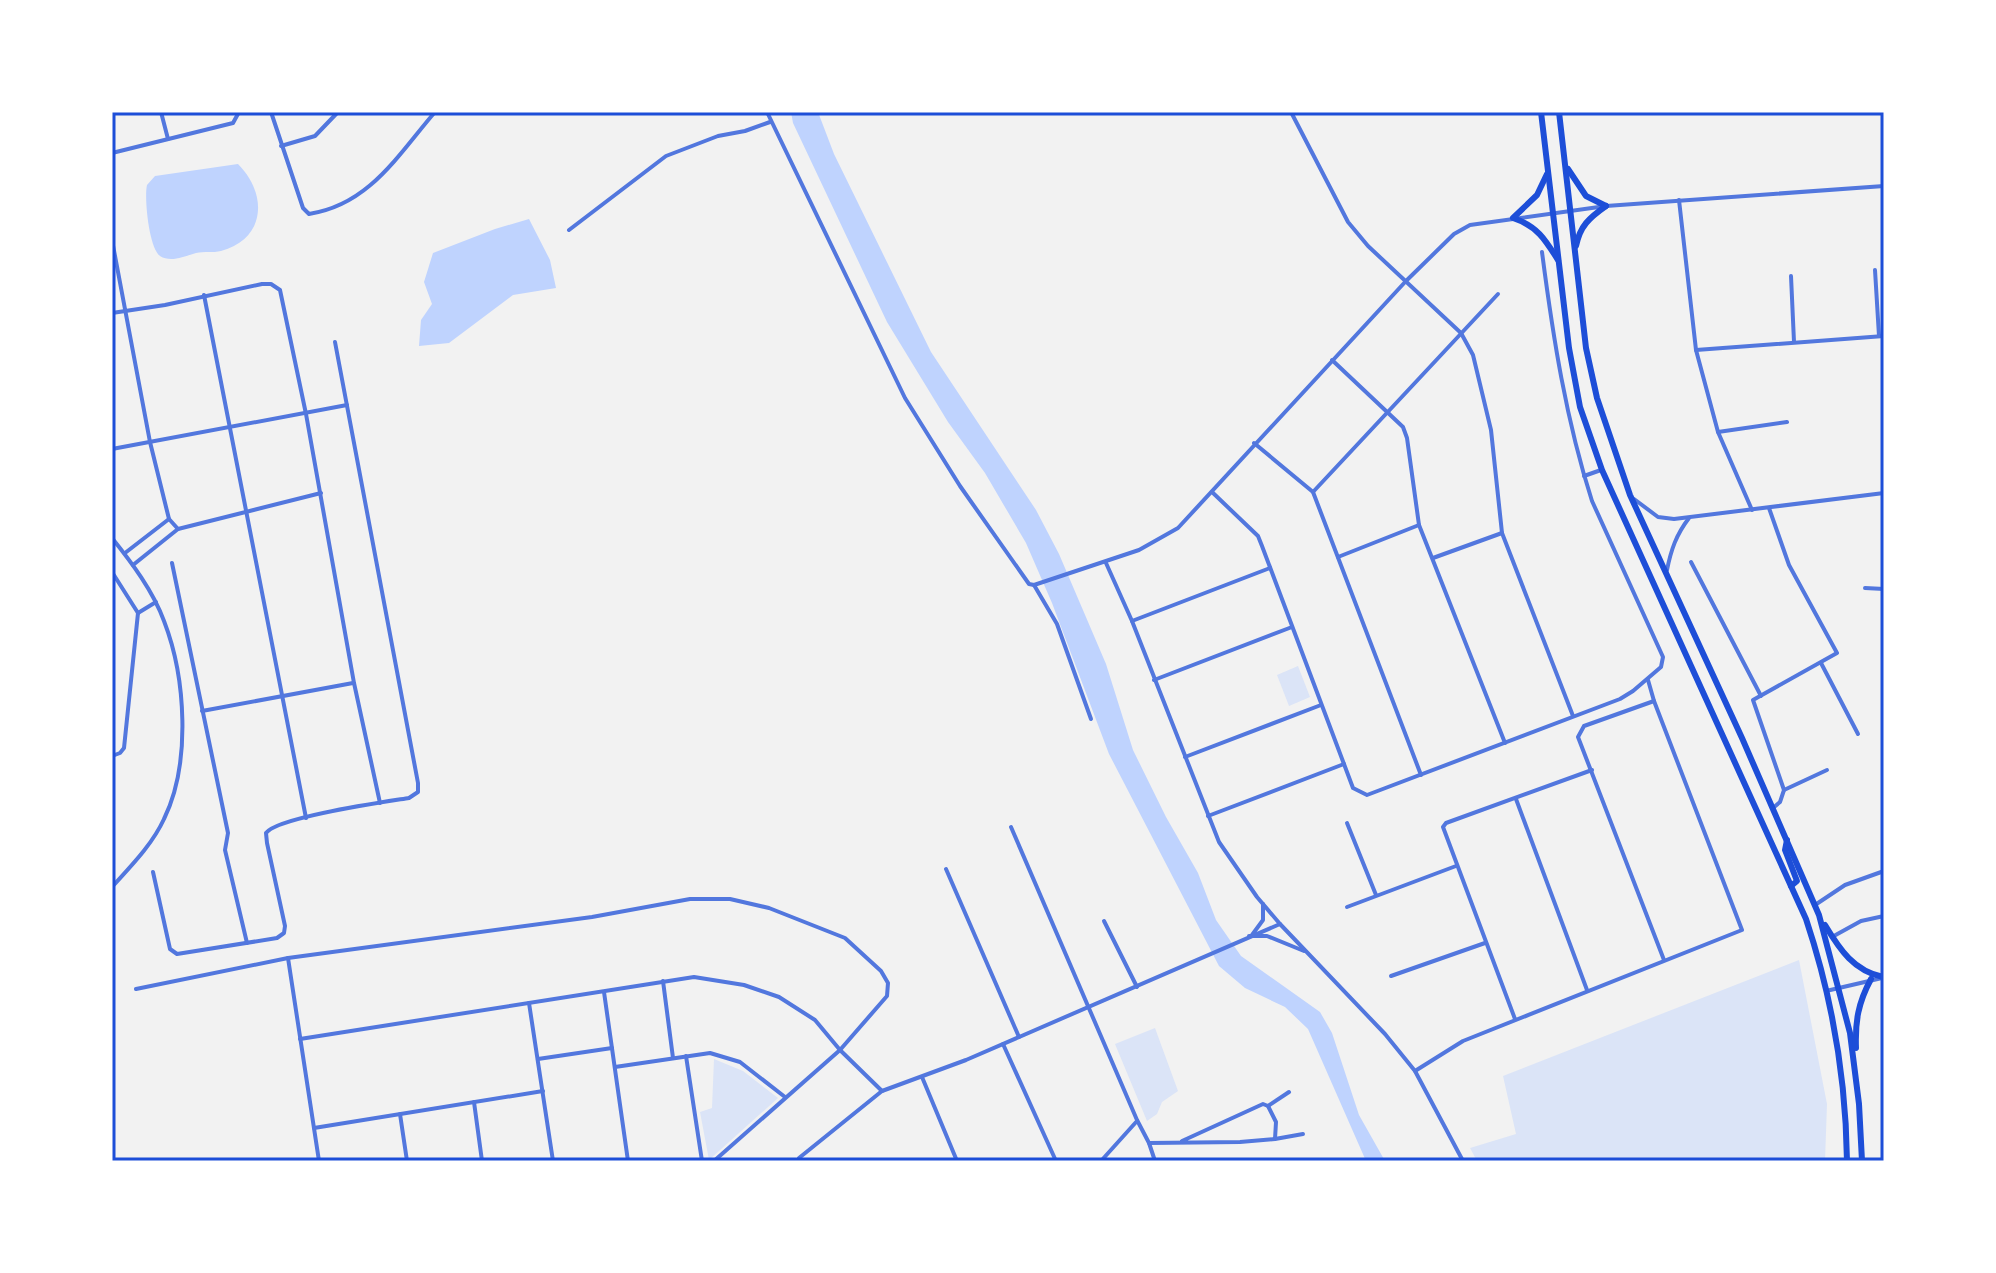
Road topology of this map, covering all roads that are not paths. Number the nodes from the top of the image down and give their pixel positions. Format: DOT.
graph roads {
  1 [pos="161,112"];
  2 [pos="271,112"];
  3 [pos="338,112"];
  4 [pos="435,112"];
  5 [pos="767,112"];
  6 [pos="1291,112"];
  7 [pos="1541,112"];
  8 [pos="1559,112"];
  9 [pos="238,115"];
  10 [pos="770,122"];
  11 [pos="168,139"];
  12 [pos="281,146"];
  13 [pos="112,153"];
  14 [pos="1565,162"];
  15 [pos="1548,171"];
  16 [pos="1884,186"];
  17 [pos="1679,200"];
  18 [pos="1606,206"];
  19 [pos="1571,212"];
  20 [pos="1553,214"];
  21 [pos="1513,218"];
  22 [pos="569,230"];
  23 [pos="112,240"];
  24 [pos="1575,250"];
  25 [pos="1542,252"];
  26 [pos="1559,261"];
  27 [pos="1875,270"];
  28 [pos="1791,276"];
  29 [pos="1406,281"];
  30 [pos="1498,294"];
  31 [pos="204,295"];
  32 [pos="127,311"];
  33 [pos="112,313"];
  34 [pos="1461,333"];
  35 [pos="1881,336"];
  36 [pos="335,342"];
  37 [pos="1794,342"];
  38 [pos="1696,350"];
  39 [pos="1332,360"];
  40 [pos="347,405"];
  41 [pos="1387,412"];
  42 [pos="306,414"];
  43 [pos="1787,422"];
  44 [pos="230,427"];
  45 [pos="1718,432"];
  46 [pos="150,442"];
  47 [pos="1254,443"];
  48 [pos="112,449"];
  49 [pos="1602,470"];
  50 [pos="1584,476"];
  51 [pos="1212,492"];
  52 [pos="1313,492"];
  53 [pos="321,493"];
  54 [pos="1884,493"];
  55 [pos="1630,495"];
  56 [pos="1769,508"];
  57 [pos="1752,510"];
  58 [pos="247,511"];
  59 [pos="1689,518"];
  60 [pos="169,519"];
  61 [pos="1419,525"];
  62 [pos="178,529"];
  63 [pos="1502,533"];
  64 [pos="112,538"];
  65 [pos="125,553"];
  66 [pos="1338,557"];
  67 [pos="1432,558"];
  68 [pos="1691,562"];
  69 [pos="172,563"];
  70 [pos="1106,563"];
  71 [pos="132,565"];
  72 [pos="1270,568"];
  73 [pos="112,572"];
  74 [pos="1666,576"];
  75 [pos="1034,585"];
  76 [pos="1865,588"];
  77 [pos="1884,589"];
  78 [pos="156,602"];
  79 [pos="138,613"];
  80 [pos="1132,621"];
  81 [pos="1292,627"];
  82 [pos="1821,663"];
  83 [pos="1154,680"];
  84 [pos="1648,680"];
  85 [pos="354,683"];
  86 [pos="1761,696"];
  87 [pos="281,697"];
  88 [pos="1654,701"];
  89 [pos="1321,705"];
  90 [pos="202,711"];
  91 [pos="1573,716"];
  92 [pos="1091,719"];
  93 [pos="1858,734"];
  94 [pos="1505,743"];
  95 [pos="112,756"];
  96 [pos="1184,757"];
  97 [pos="1344,764"];
  98 [pos="1592,770"];
  99 [pos="1827,770"];
  100 [pos="1421,775"];
  101 [pos="1784,790"];
  102 [pos="1516,799"];
  103 [pos="380,803"];
  104 [pos="1773,808"];
  105 [pos="1207,816"];
  106 [pos="306,818"];
  107 [pos="1347,823"];
  108 [pos="1011,827"];
  109 [pos="1787,840"];
  110 [pos="1456,866"];
  111 [pos="946,869"];
  112 [pos="1884,871"];
  113 [pos="153,872"];
  114 [pos="1791,886"];
  115 [pos="112,887"];
  116 [pos="1376,896"];
  117 [pos="1263,903"];
  118 [pos="1815,905"];
  119 [pos="1347,907"];
  120 [pos="1819,915"];
  121 [pos="1884,916"];
  122 [pos="1104,921"];
  123 [pos="1280,924"];
  124 [pos="1251,935"];
  125 [pos="1832,937"];
  126 [pos="247,943"];
  127 [pos="1485,943"];
  128 [pos="1306,952"];
  129 [pos="288,958"];
  130 [pos="1664,960"];
  131 [pos="1391,976"];
  132 [pos="1884,977"];
  133 [pos="1871,979"];
  134 [pos="663,981"];
  135 [pos="1137,987"];
  136 [pos="1839,988"];
  137 [pos="136,989"];
  138 [pos="1587,990"];
  139 [pos="1826,991"];
  140 [pos="604,992"];
  141 [pos="529,1003"];
  142 [pos="1088,1007"];
  143 [pos="1515,1019"];
  144 [pos="1019,1037"];
  145 [pos="300,1039"];
  146 [pos="1003,1044"];
  147 [pos="612,1048"];
  148 [pos="840,1050"];
  149 [pos="686,1056"];
  150 [pos="673,1058"];
  151 [pos="538,1059"];
  152 [pos="615,1067"];
  153 [pos="1415,1071"];
  154 [pos="922,1077"];
  155 [pos="543,1091"];
  156 [pos="882,1091"];
  157 [pos="1289,1092"];
  158 [pos="1858,1094"];
  159 [pos="785,1097"];
  160 [pos="474,1102"];
  161 [pos="1268,1106"];
  162 [pos="400,1114"];
  163 [pos="1137,1120"];
  164 [pos="314,1128"];
  165 [pos="1303,1134"];
  166 [pos="1275,1139"];
  167 [pos="1182,1141"];
  168 [pos="1149,1143"];
  169 [pos="799,1158"];
  170 [pos="319,1161"];
  171 [pos="407,1161"];
  172 [pos="482,1161"];
  173 [pos="553,1161"];
  174 [pos="628,1161"];
  175 [pos="702,1161"];
  176 [pos="714,1161"];
  177 [pos="957,1161"];
  178 [pos="1056,1161"];
  179 [pos="1101,1161"];
  180 [pos="1155,1161"];
  181 [pos="1463,1161"];
  182 [pos="1847,1161"];
  183 [pos="1862,1161"];
  1 -- 11 [label="street"];
  2 -- 12 [label="street"];
  3 -- 12 [label="street"];
  4 -- 12 [label="street"];
  5 -- 10 [label="street"];
  6 -- 29 [label="street"];
  7 -- 15 [label="highway"];
  8 -- 14 [label="highway"];
  9 -- 11 [label="street"];
  10 -- 22 [label="street"];
  10 -- 75 [label="street"];
  11 -- 13 [label="street"];
  14 -- 18 [label="highway"];
  14 -- 19 [label="highway"];
  15 -- 20 [label="highway"];
  15 -- 21 [label="highway"];
  16 -- 17 [label="street"];
  17 -- 18 [label="street"];
  17 -- 38 [label="street"];
  18 -- 19 [label="street"];
  18 -- 24 [label="highway"];
  19 -- 20 [label="street"];
  19 -- 24 [label="highway"];
  20 -- 21 [label="street"];
  20 -- 26 [label="highway"];
  21 -- 26 [label="highway"];
  21 -- 29 [label="street"];
  23 -- 32 [label="street"];
  24 -- 55 [label="highway"];
  25 -- 50 [label="street"];
  26 -- 49 [label="highway"];
  27 -- 35 [label="street"];
  28 -- 37 [label="street"];
  29 -- 34 [label="street"];
  29 -- 39 [label="street"];
  30 -- 34 [label="street"];
  31 -- 32 [label="street"];
  31 -- 42 [label="street"];
  31 -- 44 [label="street"];
  32 -- 33 [label="street"];
  32 -- 46 [label="street"];
  34 -- 41 [label="street"];
  34 -- 63 [label="street"];
  35 -- 37 [label="street"];
  36 -- 40 [label="street"];
  37 -- 38 [label="street"];
  38 -- 45 [label="street"];
  39 -- 41 [label="street"];
  39 -- 47 [label="street"];
  40 -- 42 [label="street"];
  40 -- 103 [label="street"];
  41 -- 52 [label="street"];
  41 -- 61 [label="street"];
  42 -- 44 [label="street"];
  42 -- 53 [label="street"];
  43 -- 45 [label="street"];
  44 -- 46 [label="street"];
  44 -- 58 [label="street"];
  45 -- 57 [label="street"];
  46 -- 48 [label="street"];
  46 -- 60 [label="street"];
  47 -- 51 [label="street"];
  47 -- 52 [label="street"];
  49 -- 50 [label="street"];
  49 -- 114 [label="highway"];
  50 -- 84 [label="street"];
  51 -- 70 [label="street"];
  51 -- 72 [label="street"];
  52 -- 66 [label="street"];
  53 -- 58 [label="street"];
  53 -- 85 [label="street"];
  54 -- 56 [label="street"];
  55 -- 59 [label="street"];
  55 -- 74 [label="highway"];
  56 -- 57 [label="street"];
  56 -- 82 [label="street"];
  57 -- 59 [label="street"];
  58 -- 62 [label="street"];
  58 -- 87 [label="street"];
  59 -- 74 [label="street"];
  60 -- 62 [label="street"];
  60 -- 65 [label="street"];
  61 -- 66 [label="street"];
  61 -- 67 [label="street"];
  62 -- 71 [label="street"];
  63 -- 67 [label="street"];
  63 -- 91 [label="street"];
  64 -- 65 [label="street"];
  65 -- 71 [label="street"];
  66 -- 100 [label="street"];
  67 -- 94 [label="street"];
  68 -- 86 [label="street"];
  69 -- 90 [label="street"];
  70 -- 75 [label="street"];
  70 -- 80 [label="street"];
  71 -- 78 [label="street"];
  72 -- 80 [label="street"];
  72 -- 81 [label="street"];
  73 -- 79 [label="street"];
  74 -- 104 [label="highway"];
  75 -- 92 [label="street"];
  76 -- 77 [label="street"];
  78 -- 79 [label="street"];
  78 -- 115 [label="street"];
  79 -- 95 [label="street"];
  80 -- 83 [label="street"];
  81 -- 83 [label="street"];
  81 -- 89 [label="street"];
  82 -- 86 [label="street"];
  82 -- 93 [label="street"];
  83 -- 96 [label="street"];
  84 -- 88 [label="street"];
  84 -- 91 [label="street"];
  85 -- 87 [label="street"];
  85 -- 103 [label="street"];
  86 -- 101 [label="street"];
  87 -- 90 [label="street"];
  87 -- 106 [label="street"];
  88 -- 98 [label="street"];
  88 -- 130 [label="street"];
  89 -- 96 [label="street"];
  89 -- 97 [label="street"];
  90 -- 126 [label="street"];
  91 -- 94 [label="street"];
  94 -- 100 [label="street"];
  96 -- 105 [label="street"];
  97 -- 100 [label="street"];
  97 -- 105 [label="street"];
  98 -- 102 [label="street"];
  98 -- 130 [label="street"];
  99 -- 101 [label="street"];
  101 -- 104 [label="street"];
  102 -- 110 [label="street"];
  102 -- 138 [label="street"];
  103 -- 106 [label="street"];
  104 -- 109 [label="highway"];
  105 -- 117 [label="street"];
  106 -- 126 [label="street"];
  107 -- 116 [label="street"];
  108 -- 142 [label="street"];
  109 -- 114 [label="highway"];
  109 -- 118 [label="highway"];
  110 -- 116 [label="street"];
  110 -- 127 [label="street"];
  111 -- 144 [label="street"];
  112 -- 118 [label="street"];
  113 -- 126 [label="street"];
  114 -- 139 [label="highway"];
  116 -- 119 [label="street"];
  117 -- 123 [label="street"];
  117 -- 124 [label="street"];
  118 -- 120 [label="highway"];
  120 -- 125 [label="highway"];
  120 -- 136 [label="highway"];
  121 -- 125 [label="street"];
  122 -- 135 [label="street"];
  123 -- 124 [label="street"];
  123 -- 128 [label="street"];
  124 -- 128 [label="street"];
  124 -- 135 [label="street"];
  125 -- 132 [label="highway"];
  127 -- 131 [label="street"];
  127 -- 143 [label="street"];
  128 -- 153 [label="street"];
  129 -- 137 [label="street"];
  129 -- 145 [label="street"];
  129 -- 148 [label="street"];
  130 -- 138 [label="street"];
  132 -- 133 [label="street"];
  133 -- 136 [label="street"];
  133 -- 158 [label="highway"];
  134 -- 140 [label="street"];
  134 -- 148 [label="street"];
  134 -- 150 [label="street"];
  135 -- 142 [label="street"];
  136 -- 139 [label="street"];
  136 -- 158 [label="highway"];
  138 -- 143 [label="street"];
  139 -- 182 [label="highway"];
  140 -- 141 [label="street"];
  140 -- 147 [label="street"];
  141 -- 145 [label="street"];
  141 -- 151 [label="street"];
  142 -- 144 [label="street"];
  142 -- 163 [label="street"];
  143 -- 153 [label="street"];
  144 -- 146 [label="street"];
  145 -- 164 [label="street"];
  146 -- 154 [label="street"];
  146 -- 178 [label="street"];
  147 -- 151 [label="street"];
  147 -- 152 [label="street"];
  148 -- 156 [label="street"];
  148 -- 159 [label="street"];
  149 -- 150 [label="street"];
  149 -- 159 [label="street"];
  149 -- 175 [label="street"];
  150 -- 152 [label="street"];
  151 -- 155 [label="street"];
  152 -- 174 [label="street"];
  153 -- 181 [label="street"];
  154 -- 156 [label="street"];
  154 -- 177 [label="street"];
  155 -- 160 [label="street"];
  155 -- 173 [label="street"];
  156 -- 169 [label="street"];
  157 -- 161 [label="street"];
  158 -- 183 [label="highway"];
  159 -- 176 [label="street"];
  160 -- 162 [label="street"];
  160 -- 172 [label="street"];
  161 -- 166 [label="street"];
  161 -- 167 [label="street"];
  162 -- 164 [label="street"];
  162 -- 171 [label="street"];
  163 -- 168 [label="street"];
  163 -- 179 [label="street"];
  164 -- 170 [label="street"];
  165 -- 166 [label="street"];
  166 -- 167 [label="street"];
  167 -- 168 [label="street"];
  168 -- 180 [label="street"];
}
